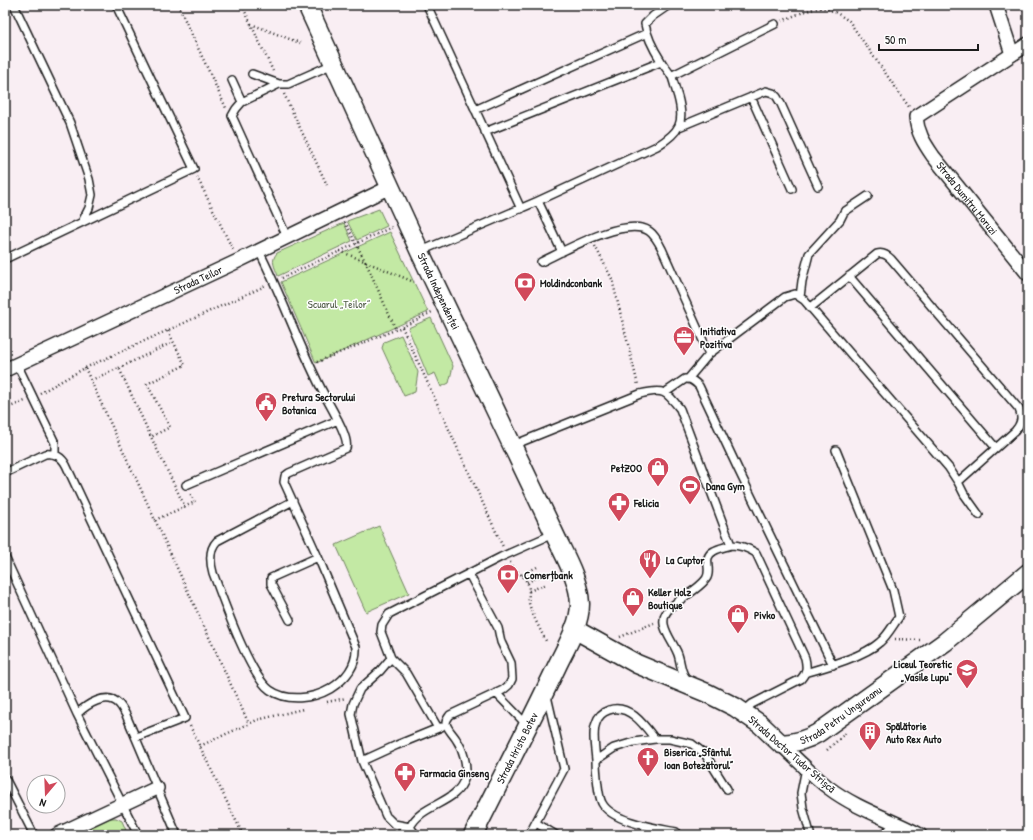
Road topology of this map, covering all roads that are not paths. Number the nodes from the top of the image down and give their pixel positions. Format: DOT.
graph roads {
  1 [pos="14,5"];
  2 [pos="116,5"];
  3 [pos="307,5"];
  4 [pos="427,5"];
  5 [pos="668,5"];
  6 [pos="996,5"];
  7 [pos="775,24"];
  8 [pos="646,33"];
  9 [pos="1027,47"];
  10 [pos="1012,54"];
  11 [pos="661,62"];
  12 [pos="333,64"];
  13 [pos="252,74"];
  14 [pos="671,76"];
  15 [pos="232,80"];
  16 [pos="279,84"];
  17 [pos="751,97"];
  18 [pos="242,102"];
  19 [pos="475,110"];
  20 [pos="678,127"];
  21 [pos="485,132"];
  22 [pos="818,186"];
  23 [pos="390,187"];
  24 [pos="792,189"];
  25 [pos="868,196"];
  26 [pos="538,201"];
  27 [pos="521,208"];
  28 [pos="82,222"];
  29 [pos="287,237"];
  30 [pos="259,251"];
  31 [pos="420,252"];
  32 [pos="562,252"];
  33 [pos="5,259"];
  34 [pos="541,262"];
  35 [pos="1028,274"];
  36 [pos="849,276"];
  37 [pos="800,297"];
  38 [pos="810,308"];
  39 [pos="709,354"];
  40 [pos="17,364"];
  41 [pos="5,370"];
  42 [pos="688,379"];
  43 [pos="666,392"];
  44 [pos="338,420"];
  45 [pos="511,446"];
  46 [pos="996,448"];
  47 [pos="836,450"];
  48 [pos="55,454"];
  49 [pos="5,473"];
  50 [pos="958,482"];
  51 [pos="186,485"];
  52 [pos="293,501"];
  53 [pos="979,515"];
  54 [pos="554,533"];
  55 [pos="731,545"];
  56 [pos="5,557"];
  57 [pos="318,557"];
  58 [pos="1028,573"];
  59 [pos="469,574"];
  60 [pos="290,620"];
  61 [pos="574,629"];
  62 [pos="391,658"];
  63 [pos="833,665"];
  64 [pos="805,674"];
  65 [pos="689,686"];
  66 [pos="546,690"];
  67 [pos="496,693"];
  68 [pos="743,712"];
  69 [pos="77,714"];
  70 [pos="446,725"];
  71 [pos="528,726"];
  72 [pos="438,728"];
  73 [pos="136,738"];
  74 [pos="655,739"];
  75 [pos="782,744"];
  76 [pos="596,760"];
  77 [pos="362,761"];
  78 [pos="806,768"];
  79 [pos="5,778"];
  80 [pos="157,788"];
  81 [pos="727,790"];
  82 [pos="123,804"];
  83 [pos="536,823"];
  84 [pos="410,827"];
  85 [pos="898,828"];
  86 [pos="676,832"];
  87 [pos="810,833"];
  88 [pos="34,835"];
  89 [pos="57,835"];
  90 [pos="138,835"];
  91 [pos="177,835"];
  92 [pos="416,835"];
  93 [pos="473,835"];
  94 [pos="529,835"];
  95 [pos="556,835"];
  96 [pos="883,835"];
  97 [pos="920,835"];
  1 -- 28 [label="lane"];
  2 -- 28 [label="lane"];
  3 -- 12 [label="main road, Strada Independenței"];
  4 -- 19 [label="lane"];
  5 -- 8 [label="lane"];
  6 -- 10 [label="street"];
  7 -- 14 [label="lane"];
  8 -- 11 [label="lane"];
  8 -- 19 [label="lane"];
  9 -- 10 [label="street"];
  10 -- 35 [label="street, Strada Dumitru Moruzi"];
  11 -- 14 [label="lane"];
  11 -- 21 [label="lane"];
  12 -- 16 [label="lane"];
  12 -- 23 [label="main road, Strada Independenței"];
  13 -- 16 [label="lane"];
  14 -- 20 [label="lane"];
  15 -- 18 [label="lane"];
  16 -- 18 [label="lane"];
  17 -- 20 [label="lane"];
  17 -- 22 [label="lane"];
  17 -- 24 [label="lane"];
  18 -- 29 [label="lane"];
  19 -- 21 [label="lane"];
  20 -- 26 [label="lane"];
  21 -- 27 [label="lane"];
  23 -- 29 [label="street, Strada Teilor"];
  23 -- 31 [label="main road, Strada Independenței"];
  25 -- 37 [label="lane"];
  26 -- 27 [label="lane"];
  26 -- 32 [label="lane"];
  27 -- 31 [label="lane"];
  28 -- 33 [label="lane"];
  29 -- 30 [label="street, Strada Teilor"];
  30 -- 40 [label="street, Strada Teilor"];
  30 -- 44 [label="lane"];
  31 -- 45 [label="main road, Strada Independenței"];
  32 -- 34 [label="lane"];
  32 -- 39 [label="lane"];
  36 -- 38 [label="lane"];
  36 -- 46 [label="lane"];
  36 -- 46 [label="lane"];
  37 -- 38 [label="lane"];
  37 -- 39 [label="lane"];
  38 -- 50 [label="lane"];
  39 -- 42 [label="lane"];
  40 -- 41 [label="street, Strada Teilor"];
  40 -- 48 [label="lane"];
  42 -- 43 [label="lane"];
  42 -- 63 [label="lane"];
  43 -- 45 [label="lane"];
  43 -- 55 [label="lane"];
  44 -- 51 [label="lane"];
  44 -- 52 [label="lane"];
  45 -- 54 [label="main road, Strada Independenței"];
  46 -- 50 [label="lane"];
  47 -- 63 [label="lane"];
  48 -- 49 [label="lane"];
  48 -- 73 [label="lane"];
  50 -- 53 [label="lane"];
  52 -- 57 [label="lane"];
  52 -- 57 [label="lane"];
  54 -- 59 [label="lane"];
  54 -- 61 [label="main road, Strada Independenței"];
  55 -- 64 [label="lane"];
  55 -- 65 [label="lane"];
  56 -- 69 [label="lane"];
  57 -- 60 [label="lane"];
  58 -- 75 [label="main road, Strada Petru Ungureanu"];
  59 -- 62 [label="lane"];
  59 -- 67 [label="lane"];
  61 -- 65 [label="main road, Strada Doctor Tudor Strișcă"];
  61 -- 66 [label="main road, Strada Hristo Botev"];
  62 -- 72 [label="lane"];
  62 -- 77 [label="lane"];
  63 -- 64 [label="lane"];
  64 -- 68 [label="lane"];
  65 -- 68 [label="main road, Strada Doctor Tudor Strișcă"];
  66 -- 71 [label="main road, Strada Hristo Botev"];
  66 -- 83 [label="lane"];
  67 -- 70 [label="lane"];
  67 -- 71 [label="lane"];
  68 -- 75 [label="main road, Strada Doctor Tudor Strișcă"];
  69 -- 73 [label="lane"];
  69 -- 82 [label="lane"];
  70 -- 72 [label="lane"];
  70 -- 84 [label="lane"];
  71 -- 93 [label="main road, Strada Hristo Botev"];
  72 -- 77 [label="lane"];
  73 -- 80 [label="lane"];
  74 -- 76 [label="lane"];
  74 -- 76 [label="lane"];
  74 -- 81 [label="lane"];
  75 -- 78 [label="street, Strada Doctor Tudor Strișcă"];
  76 -- 86 [label="lane"];
  77 -- 84 [label="lane"];
  78 -- 85 [label="street, Strada Doctor Tudor Strișcă"];
  78 -- 87 [label="lane"];
  79 -- 88 [label="lane"];
  80 -- 82 [label="street"];
  80 -- 91 [label="lane"];
  82 -- 89 [label="street"];
  82 -- 90 [label="lane"];
  83 -- 94 [label="lane"];
  83 -- 95 [label="lane"];
  84 -- 92 [label="lane"];
  85 -- 96 [label="lane"];
  85 -- 97 [label="street, Strada Doctor Tudor Strișcă"];
}
